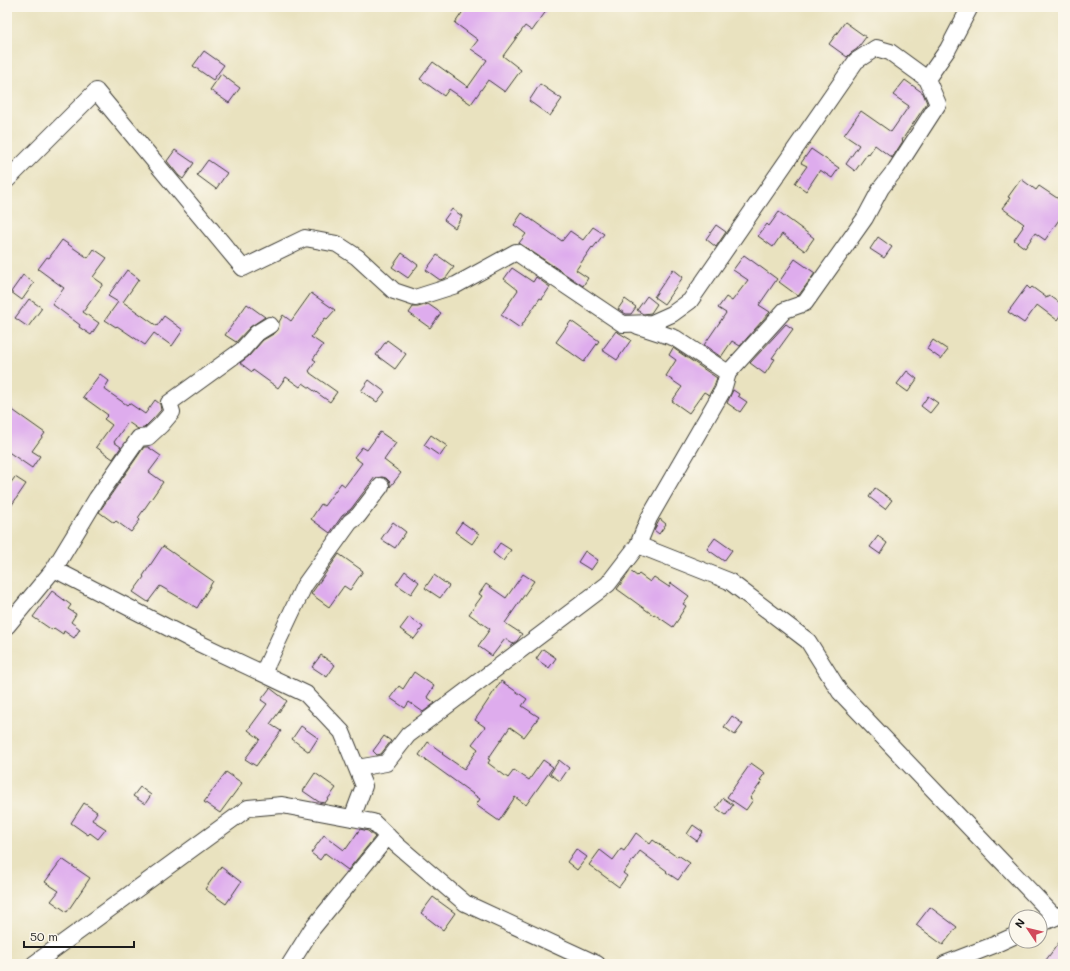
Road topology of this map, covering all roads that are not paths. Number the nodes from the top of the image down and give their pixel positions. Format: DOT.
graph roads {
  1 [pos="970,7"];
  2 [pos="927,79"];
  3 [pos="7,180"];
  4 [pos="632,324"];
  5 [pos="270,325"];
  6 [pos="728,373"];
  7 [pos="381,486"];
  8 [pos="638,546"];
  9 [pos="54,569"];
  10 [pos="7,626"];
  11 [pos="262,673"];
  12 [pos="357,768"];
  13 [pos="352,818"];
  14 [pos="388,836"];
  15 [pos="1059,916"];
  16 [pos="1048,921"];
  17 [pos="1008,939"];
  18 [pos="34,964"];
  19 [pos="290,964"];
  20 [pos="597,964"];
  21 [pos="945,964"];
  1 -- 2 [label="street"];
  2 -- 4 [label="street"];
  2 -- 6 [label="street"];
  3 -- 4 [label="street"];
  4 -- 6 [label="street"];
  5 -- 9 [label="street"];
  6 -- 8 [label="street"];
  7 -- 11 [label="street"];
  8 -- 12 [label="street"];
  8 -- 15 [label="street"];
  9 -- 10 [label="street"];
  9 -- 11 [label="street"];
  11 -- 12 [label="street"];
  12 -- 13 [label="street"];
  13 -- 14 [label="street"];
  13 -- 18 [label="street"];
  14 -- 19 [label="street"];
  14 -- 20 [label="street"];
  15 -- 16 [label="street"];
  17 -- 21 [label="street"];
}
